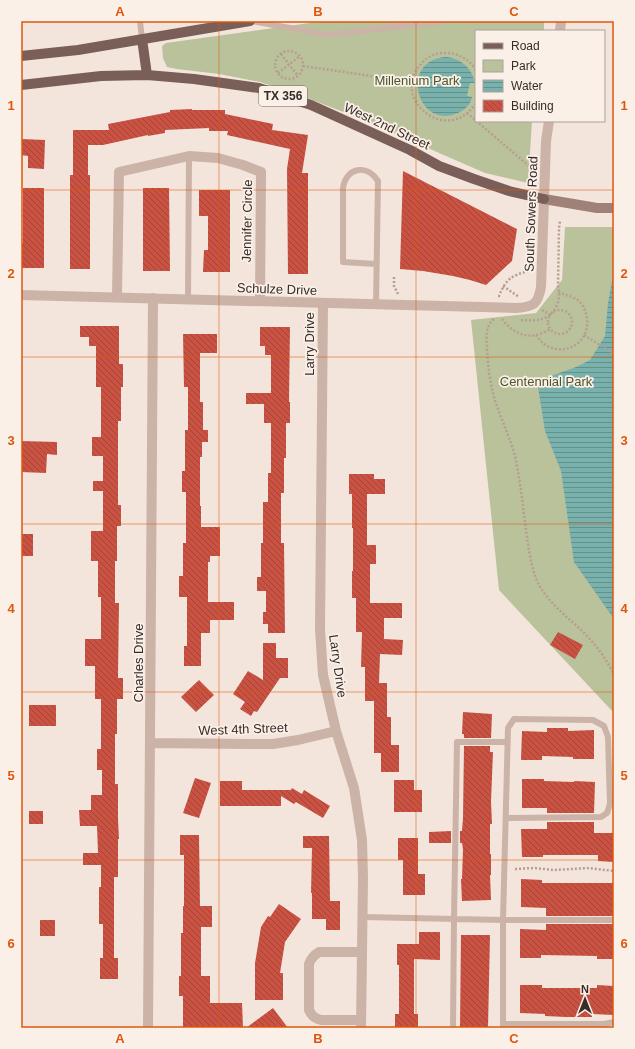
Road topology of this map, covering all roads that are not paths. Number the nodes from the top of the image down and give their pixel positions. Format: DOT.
graph roads {
  1 [pos="140,21"];
  2 [pos="251,21"];
  3 [pos="444,21"];
  4 [pos="142,39"];
  5 [pos="21,56"];
  6 [pos="147,74"];
  7 [pos="21,85"];
  8 [pos="549,122"];
  9 [pos="189,156"];
  10 [pos="544,200"];
  11 [pos="614,208"];
  12 [pos="376,264"];
  13 [pos="21,294"];
  14 [pos="117,297"];
  15 [pos="153,298"];
  16 [pos="188,299"];
  17 [pos="260,301"];
  18 [pos="322,303"];
  19 [pos="376,305"];
  20 [pos="533,305"];
  21 [pos="336,731"];
  22 [pos="507,742"];
  23 [pos="150,743"];
  24 [pos="506,818"];
  25 [pos="363,917"];
  26 [pos="454,919"];
  27 [pos="503,920"];
  28 [pos="614,920"];
  29 [pos="362,952"];
  30 [pos="614,1022"];
  31 [pos="361,1024"];
  32 [pos="503,1026"];
  33 [pos="148,1028"];
  34 [pos="453,1028"];
  1 -- 4 [label="lane"];
  2 -- 3 [label="lane"];
  2 -- 4 [label="main road"];
  4 -- 5 [label="main road"];
  4 -- 6 [label="main road"];
  6 -- 7 [label="main road, TX 356"];
  6 -- 10 [label="main road, West 2nd Street / TX 356"];
  8 -- 10 [label="street, South Sowers Road"];
  9 -- 14 [label="street, Jennifer Circle"];
  9 -- 16 [label="lane"];
  9 -- 17 [label="street, Jennifer Circle"];
  10 -- 11 [label="main road, West 2nd Street"];
  10 -- 20 [label="street, South Sowers Road"];
  12 -- 12 [label="lane"];
  12 -- 19 [label="lane"];
  13 -- 14 [label="street, Schulze Drive"];
  14 -- 15 [label="street, Schulze Drive"];
  15 -- 16 [label="street, Schulze Drive"];
  15 -- 23 [label="street, Charles Drive"];
  16 -- 17 [label="street, Schulze Drive"];
  17 -- 18 [label="street, Schulze Drive"];
  18 -- 19 [label="street, Schulze Drive"];
  18 -- 21 [label="street, Larry Drive"];
  19 -- 20 [label="street, Schulze Drive"];
  21 -- 23 [label="street, West 4th Street"];
  21 -- 25 [label="street, Larry Drive"];
  22 -- 24 [label="lane"];
  22 -- 24 [label="lane"];
  22 -- 26 [label="lane"];
  23 -- 33 [label="street, Charles Drive"];
  24 -- 27 [label="lane"];
  25 -- 26 [label="lane"];
  25 -- 29 [label="street, Larry Drive"];
  26 -- 27 [label="lane"];
  26 -- 34 [label="lane"];
  27 -- 28 [label="lane"];
  27 -- 32 [label="lane"];
  29 -- 31 [label="street, Larry Drive"];
  29 -- 31 [label="street"];
  30 -- 32 [label="lane"];
}
